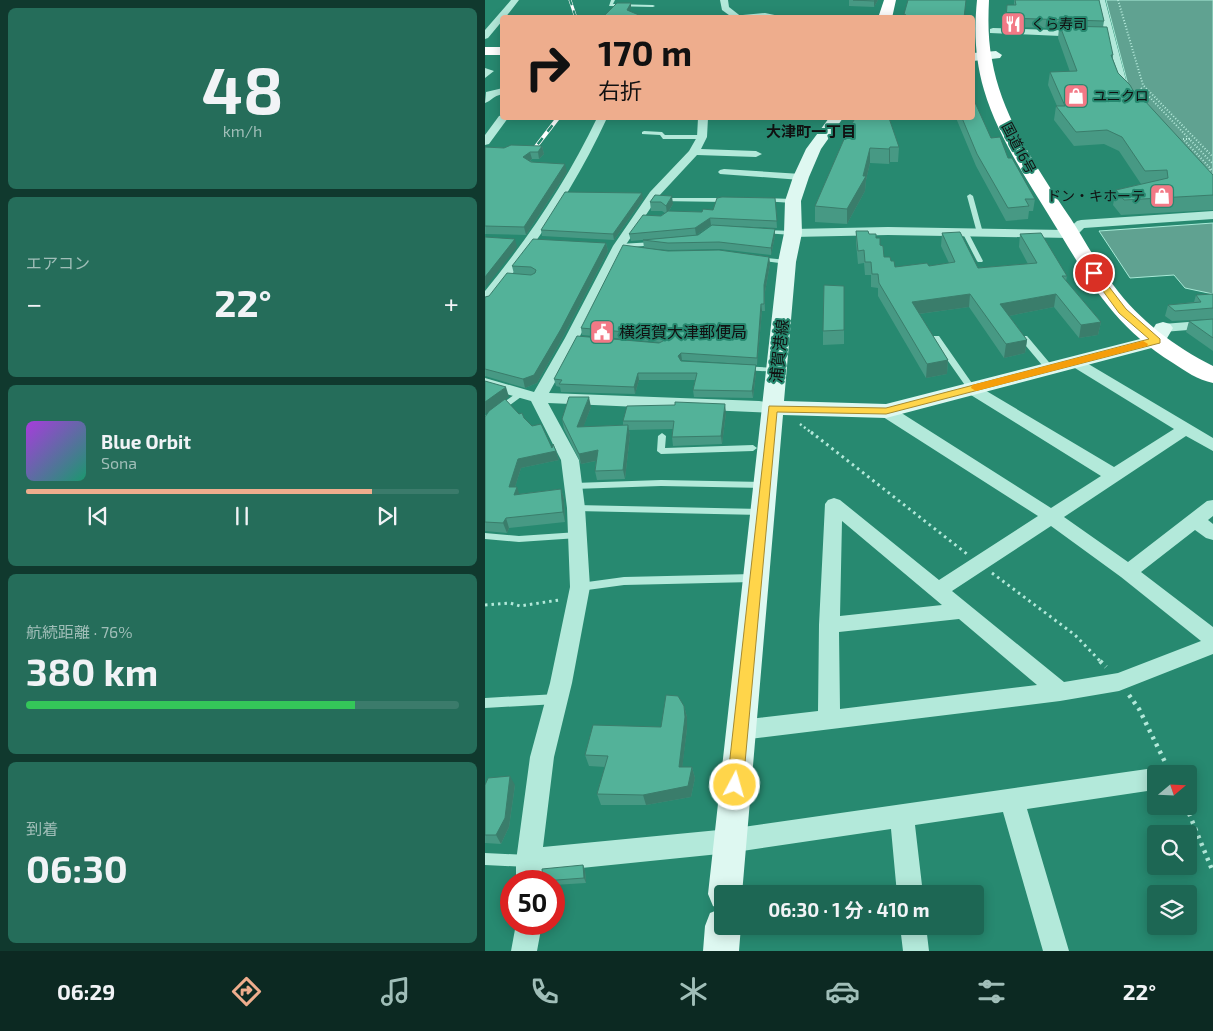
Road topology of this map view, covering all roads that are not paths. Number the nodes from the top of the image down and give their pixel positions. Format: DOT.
graph roads {
  1 [pos="515,0"];
  2 [pos="613,0"];
  3 [pos="655,0"];
  4 [pos="697,0"];
  5 [pos="704,0"];
  6 [pos="724,0"];
  7 [pos="889,0"];
  8 [pos="899,0"];
  9 [pos="983,0"];
  10 [pos="994,0"];
  11 [pos="1101,0"];
  12 [pos="653,6"];
  13 [pos="505,15"];
  14 [pos="736,15"];
  15 [pos="886,15"];
  16 [pos="895,15"];
  17 [pos="500,22"];
  18 [pos="993,31"];
  19 [pos="1090,35"];
  20 [pos="485,36"];
  21 [pos="485,49"];
  22 [pos="500,50"];
  23 [pos="982,55"];
  24 [pos="500,92"];
  25 [pos="1139,98"];
  26 [pos="485,100"];
  27 [pos="601,120"];
  28 [pos="703,120"];
  29 [pos="835,120"];
  30 [pos="495,123"];
  31 [pos="644,133"];
  32 [pos="703,137"];
  33 [pos="487,147"];
  34 [pos="694,152"];
  35 [pos="756,154"];
  36 [pos="724,172"];
  37 [pos="801,177"];
  38 [pos="650,196"];
  39 [pos="969,196"];
  40 [pos="730,200"];
  41 [pos="760,200"];
  42 [pos="793,201"];
  43 [pos="1213,215"];
  44 [pos="639,216"];
  45 [pos="654,217"];
  46 [pos="1075,229"];
  47 [pos="757,231"];
  48 [pos="965,232"];
  49 [pos="793,233"];
  50 [pos="980,233"];
  51 [pos="513,240"];
  52 [pos="531,241"];
  53 [pos="551,242"];
  54 [pos="659,244"];
  55 [pos="615,247"];
  56 [pos="652,252"];
  57 [pos="751,258"];
  58 [pos="980,261"];
  59 [pos="787,262"];
  60 [pos="485,300"];
  61 [pos="1213,324"];
  62 [pos="1159,334"];
  63 [pos="937,338"];
  64 [pos="1024,338"];
  65 [pos="1075,362"];
  66 [pos="1213,362"];
  67 [pos="740,367"];
  68 [pos="1050,369"];
  69 [pos="777,370"];
  70 [pos="1213,376"];
  71 [pos="485,383"];
  72 [pos="972,389"];
  73 [pos="529,396"];
  74 [pos="773,408"];
  75 [pos="886,411"];
  76 [pos="485,423"];
  77 [pos="1186,429"];
  78 [pos="662,436"];
  79 [pos="1213,446"];
  80 [pos="753,448"];
  81 [pos="1115,476"];
  82 [pos="765,485"];
  83 [pos="574,486"];
  84 [pos="1213,506"];
  85 [pos="576,508"];
  86 [pos="762,512"];
  87 [pos="1051,517"];
  88 [pos="1195,520"];
  89 [pos="1213,533"];
  90 [pos="577,535"];
  91 [pos="485,536"];
  92 [pos="1128,572"];
  93 [pos="755,578"];
  94 [pos="938,590"];
  95 [pos="580,592"];
  96 [pos="963,611"];
  97 [pos="829,625"];
  98 [pos="1213,640"];
  99 [pos="1213,645"];
  100 [pos="1060,692"];
  101 [pos="557,700"];
  102 [pos="485,704"];
  103 [pos="829,718"];
  104 [pos="741,730"];
  105 [pos="1147,775"];
  106 [pos="1012,800"];
  107 [pos="902,816"];
  108 [pos="729,841"];
  109 [pos="485,859"];
  110 [pos="525,870"];
  111 [pos="529,870"];
  112 [pos="536,870"];
  113 [pos="726,885"];
  114 [pos="909,885"];
  115 [pos="527,935"];
  116 [pos="722,935"];
  117 [pos="914,935"];
  118 [pos="524,951"];
  119 [pos="721,951"];
  120 [pos="916,951"];
  121 [pos="1056,951"];
  1 -- 13 [label="street"];
  2 -- 12 [label="lane"];
  3 -- 12 [label="lane"];
  4 -- 5 [label="lane"];
  6 -- 14 [label="street"];
  7 -- 15 [label="highway"];
  8 -- 16 [label="highway"];
  9 -- 23 [label="highway, 国道16号"];
  10 -- 18 [label="highway, 国道16号"];
  11 -- 25 [label="street"];
  17 -- 20 [label="street"];
  18 -- 19 [label="street"];
  18 -- 23 [label="highway, 国道16号"];
  21 -- 22 [label="highway"];
  23 -- 46 [label="highway, 国道16号"];
  24 -- 26 [label="street"];
  27 -- 52 [label="street"];
  28 -- 32 [label="street"];
  29 -- 37 [label="main road, 浦賀港線"];
  30 -- 33 [label="street"];
  31 -- 32 [label="lane"];
  32 -- 34 [label="street"];
  34 -- 35 [label="street"];
  34 -- 38 [label="street"];
  36 -- 37 [label="street"];
  37 -- 42 [label="main road, 浦賀港線"];
  38 -- 40 [label="lane"];
  38 -- 44 [label="street"];
  39 -- 50 [label="lane"];
  41 -- 42 [label="lane"];
  42 -- 49 [label="main road, 浦賀港線"];
  43 -- 46 [label="street"];
  44 -- 45 [label="street"];
  44 -- 55 [label="street"];
  46 -- 50 [label="street"];
  46 -- 62 [label="highway, 国道16号"];
  47 -- 49 [label="lane"];
  48 -- 49 [label="street"];
  48 -- 50 [label="street"];
  48 -- 58 [label="lane"];
  49 -- 59 [label="main road, 浦賀港線"];
  51 -- 52 [label="street"];
  52 -- 53 [label="street"];
  52 -- 60 [label="street"];
  54 -- 55 [label="lane"];
  55 -- 56 [label="lane"];
  55 -- 73 [label="street"];
  57 -- 59 [label="lane"];
  59 -- 69 [label="main road, 浦賀港線"];
  61 -- 62 [label="street"];
  62 -- 65 [label="main road"];
  62 -- 66 [label="highway, 国道16号"];
  62 -- 70 [label="highway, 国道16号"];
  63 -- 72 [label="lane"];
  64 -- 68 [label="lane"];
  65 -- 68 [label="main road"];
  65 -- 77 [label="street"];
  67 -- 69 [label="lane"];
  68 -- 72 [label="main road"];
  69 -- 74 [label="main road, 浦賀港線"];
  71 -- 73 [label="street"];
  72 -- 75 [label="main road"];
  72 -- 81 [label="street"];
  73 -- 74 [label="street"];
  73 -- 76 [label="lane"];
  73 -- 83 [label="street"];
  74 -- 75 [label="main road"];
  74 -- 82 [label="main road, 浦賀港線"];
  75 -- 87 [label="street"];
  77 -- 79 [label="street"];
  77 -- 81 [label="street"];
  78 -- 80 [label="lane"];
  81 -- 87 [label="street"];
  82 -- 83 [label="lane"];
  82 -- 86 [label="main road, 浦賀港線"];
  83 -- 85 [label="street"];
  84 -- 88 [label="street"];
  85 -- 86 [label="lane"];
  85 -- 90 [label="street"];
  86 -- 93 [label="main road, 浦賀港線"];
  87 -- 92 [label="street"];
  87 -- 94 [label="street"];
  88 -- 89 [label="street"];
  88 -- 92 [label="street"];
  90 -- 91 [label="lane"];
  90 -- 95 [label="street"];
  92 -- 98 [label="street"];
  93 -- 95 [label="lane"];
  93 -- 104 [label="main road, 浦賀港線"];
  94 -- 96 [label="street"];
  94 -- 97 [label="street"];
  95 -- 101 [label="street"];
  96 -- 97 [label="street"];
  96 -- 100 [label="street"];
  97 -- 103 [label="street"];
  99 -- 100 [label="street"];
  100 -- 103 [label="street"];
  101 -- 102 [label="lane"];
  101 -- 111 [label="street"];
  103 -- 104 [label="street"];
  104 -- 108 [label="main road, 浦賀港線"];
  105 -- 106 [label="street"];
  106 -- 107 [label="street"];
  106 -- 121 [label="street"];
  107 -- 108 [label="street"];
  107 -- 114 [label="street"];
  108 -- 112 [label="street"];
  108 -- 113 [label="main road, 浦賀港線"];
  109 -- 110 [label="lane"];
  115 -- 118 [label="street"];
  116 -- 119 [label="main road"];
  117 -- 120 [label="street"];
}
